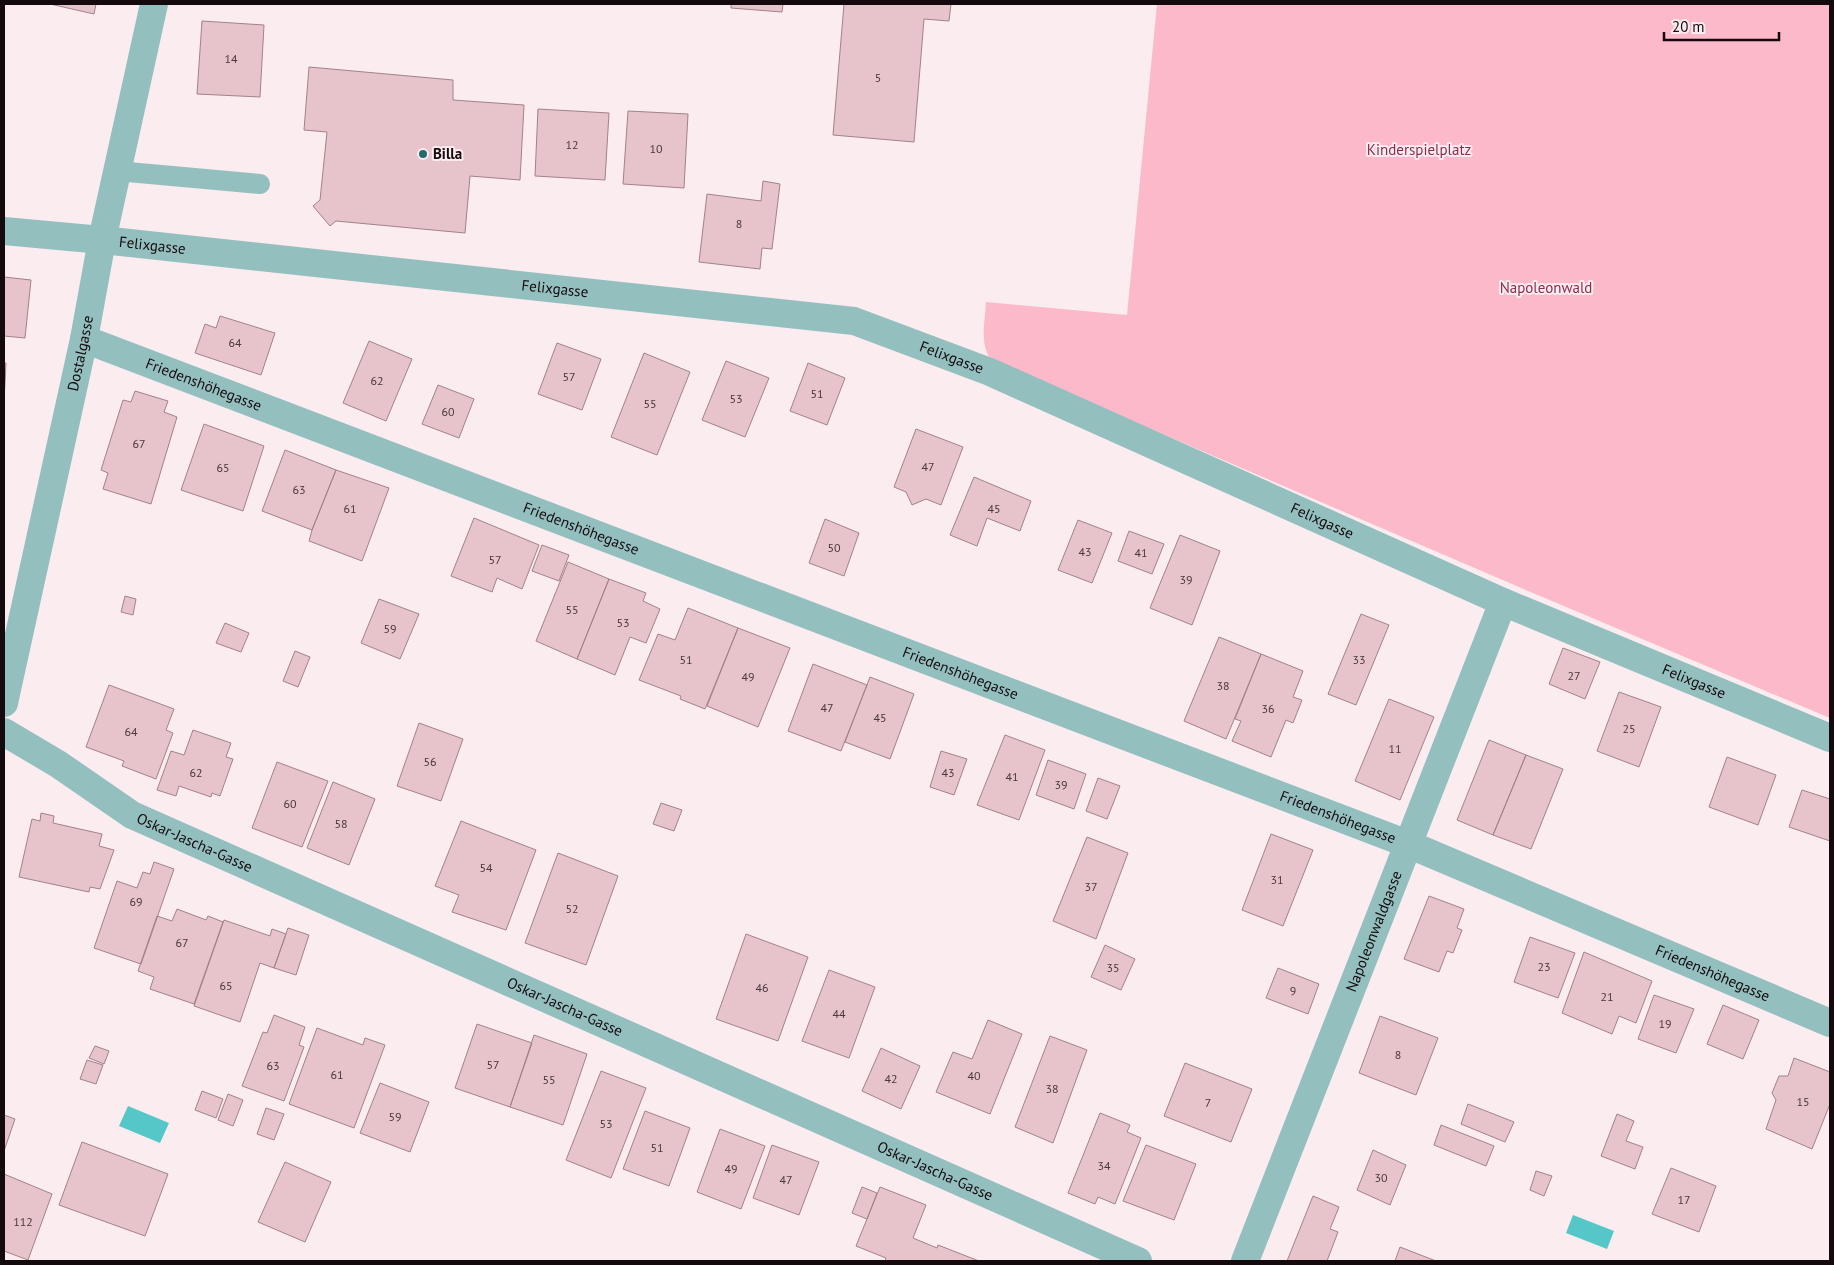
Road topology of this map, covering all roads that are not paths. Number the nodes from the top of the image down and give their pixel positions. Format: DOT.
graph roads {
  1 [pos="154,4"];
  2 [pos="117,171"];
  3 [pos="260,184"];
  4 [pos="4,231"];
  5 [pos="102,240"];
  6 [pos="84,339"];
  7 [pos="1503,602"];
  8 [pos="4,703"];
  9 [pos="4,732"];
  10 [pos="1830,738"];
  11 [pos="1408,844"];
  12 [pos="1830,1023"];
  13 [pos="1138,1261"];
  14 [pos="1245,1261"];
  1 -- 2 [label="street, Dostalgasse"];
  2 -- 3 [label="lane"];
  2 -- 5 [label="street, Dostalgasse"];
  4 -- 5 [label="street, Felixgasse"];
  5 -- 6 [label="street, Dostalgasse"];
  5 -- 7 [label="street, Felixgasse"];
  6 -- 8 [label="street, Dostalgasse"];
  6 -- 11 [label="street, Friedenshöhegasse"];
  7 -- 10 [label="street, Felixgasse"];
  7 -- 11 [label="street, Napoleonwaldgasse"];
  9 -- 13 [label="street, Oskar-Jascha-Gasse"];
  11 -- 12 [label="street, Friedenshöhegasse"];
  11 -- 14 [label="street, Napoleonwaldgasse"];
}
